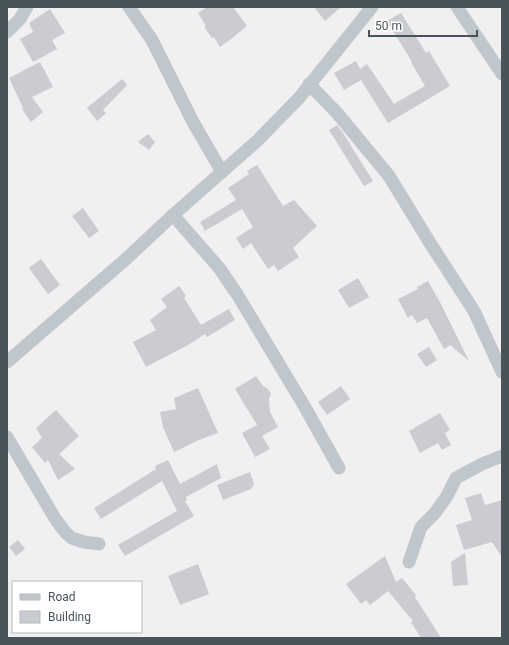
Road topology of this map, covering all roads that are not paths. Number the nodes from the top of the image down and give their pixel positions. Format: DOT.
graph roads {
  1 [pos="28,7"];
  2 [pos="129,7"];
  3 [pos="372,7"];
  4 [pos="457,7"];
  5 [pos="7,32"];
  6 [pos="502,74"];
  7 [pos="310,84"];
  8 [pos="222,172"];
  9 [pos="174,215"];
  10 [pos="7,362"];
  11 [pos="502,372"];
  12 [pos="7,437"];
  13 [pos="502,456"];
  14 [pos="339,468"];
  15 [pos="99,544"];
  16 [pos="408,562"];
  1 -- 5 [label="street"];
  2 -- 8 [label="street"];
  3 -- 7 [label="street"];
  4 -- 6 [label="street"];
  7 -- 8 [label="street"];
  7 -- 11 [label="street"];
  8 -- 9 [label="street"];
  9 -- 10 [label="street"];
  9 -- 14 [label="street"];
  12 -- 15 [label="street"];
  13 -- 16 [label="street"];
}
